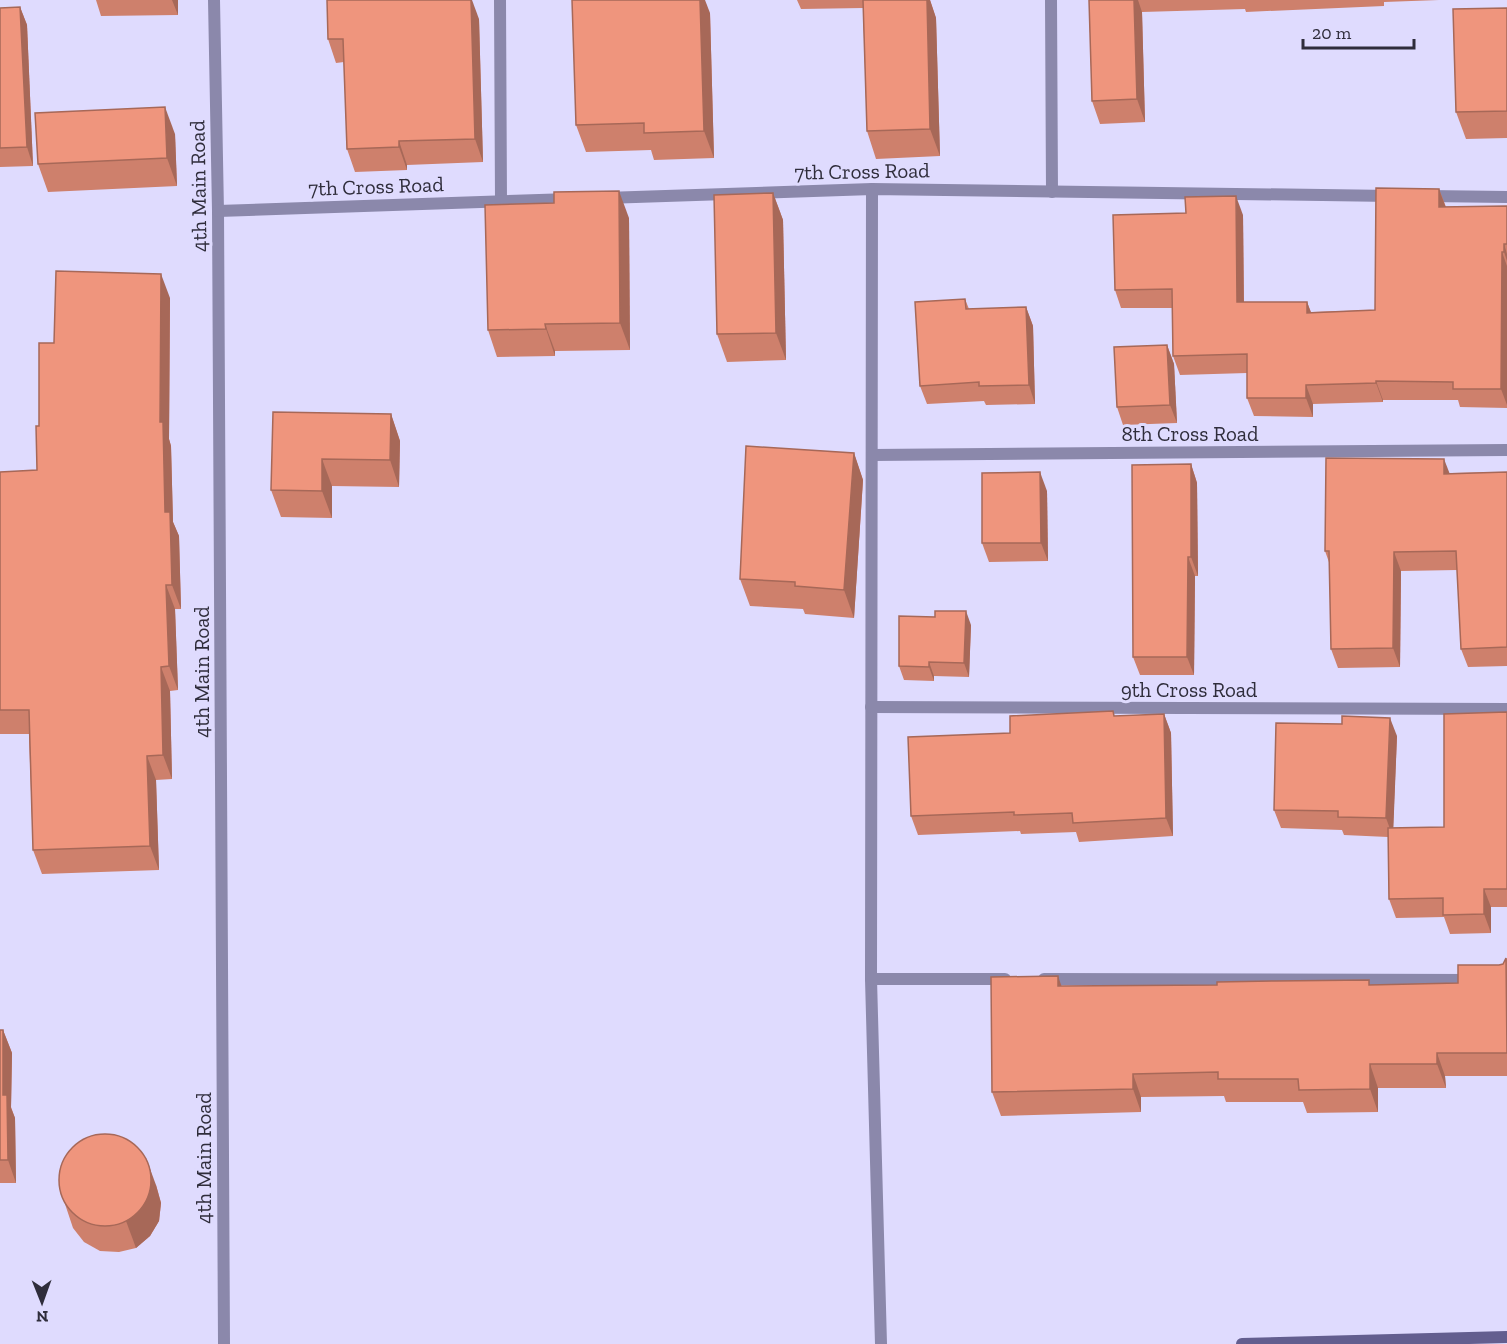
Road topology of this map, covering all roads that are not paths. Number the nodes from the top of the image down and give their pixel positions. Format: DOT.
graph roads {
  1 [pos="214,0"];
  2 [pos="500,0"];
  3 [pos="1051,0"];
  4 [pos="872,189"];
  5 [pos="1052,192"];
  6 [pos="1507,197"];
  7 [pos="501,201"];
  8 [pos="218,211"];
  9 [pos="1507,450"];
  10 [pos="873,454"];
  11 [pos="871,707"];
  12 [pos="1507,709"];
  13 [pos="871,979"];
  14 [pos="1483,980"];
  15 [pos="1507,1337"];
  16 [pos="224,1344"];
  17 [pos="881,1344"];
  18 [pos="1242,1344"];
  1 -- 8 [label="street, 4th Main Road"];
  2 -- 7 [label="street"];
  3 -- 5 [label="street"];
  4 -- 5 [label="street, 7th Cross Road"];
  4 -- 7 [label="street, 7th Cross Road"];
  4 -- 10 [label="street"];
  5 -- 6 [label="street, 7th Cross Road"];
  7 -- 8 [label="street, 7th Cross Road"];
  8 -- 16 [label="street, 4th Main Road"];
  9 -- 10 [label="street, 8th Cross Road"];
  10 -- 11 [label="street"];
  11 -- 12 [label="street, 9th Cross Road"];
  11 -- 13 [label="street"];
  13 -- 14 [label="street"];
  13 -- 17 [label="street"];
  15 -- 18 [label="main road"];
}
